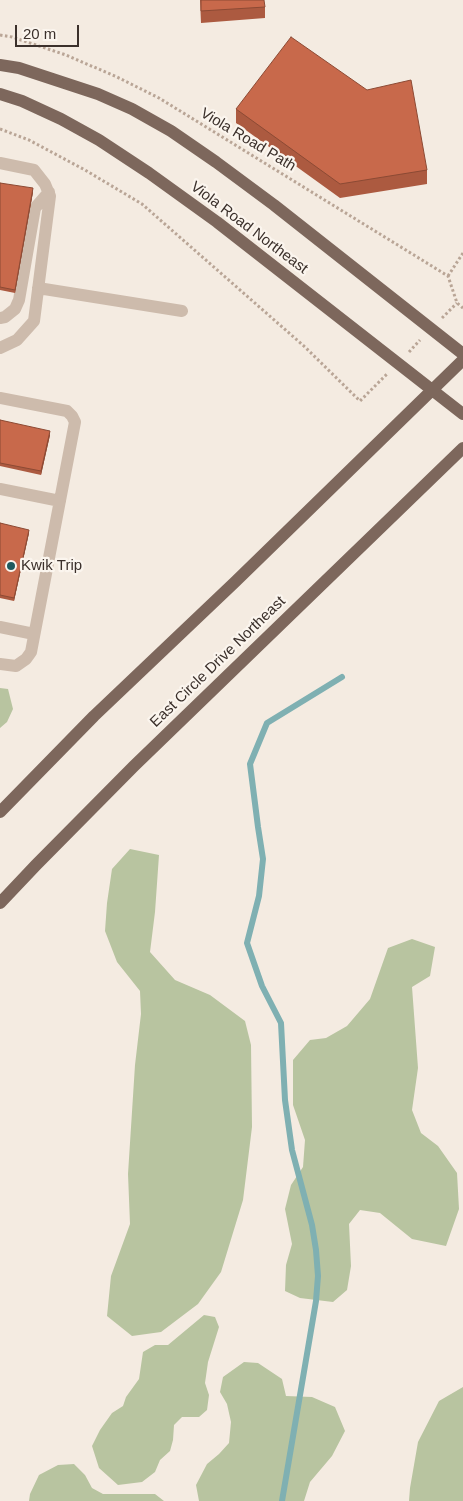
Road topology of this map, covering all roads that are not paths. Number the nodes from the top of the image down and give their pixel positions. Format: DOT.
graph roads {
  1 [pos="0,65"];
  2 [pos="0,94"];
  3 [pos="0,163"];
  4 [pos="49,192"];
  5 [pos="38,288"];
  6 [pos="182,311"];
  7 [pos="2,321"];
  8 [pos="0,348"];
  9 [pos="463,354"];
  10 [pos="463,360"];
  11 [pos="432,390"];
  12 [pos="0,398"];
  13 [pos="463,414"];
  14 [pos="463,448"];
  15 [pos="0,489"];
  16 [pos="60,501"];
  17 [pos="0,627"];
  18 [pos="34,634"];
  19 [pos="0,664"];
  20 [pos="0,812"];
  21 [pos="0,903"];
  1 -- 9 [label="main road"];
  2 -- 11 [label="main road, Viola Road Northeast"];
  3 -- 4 [label="lane"];
  4 -- 5 [label="lane"];
  4 -- 7 [label="lane"];
  5 -- 6 [label="lane"];
  5 -- 8 [label="lane"];
  10 -- 11 [label="main road"];
  11 -- 13 [label="main road, Viola Road Northeast"];
  11 -- 20 [label="main road"];
  12 -- 16 [label="lane"];
  14 -- 21 [label="main road, East Circle Drive Northeast"];
  15 -- 16 [label="lane"];
  16 -- 18 [label="lane"];
  17 -- 18 [label="lane"];
  18 -- 19 [label="lane"];
}
